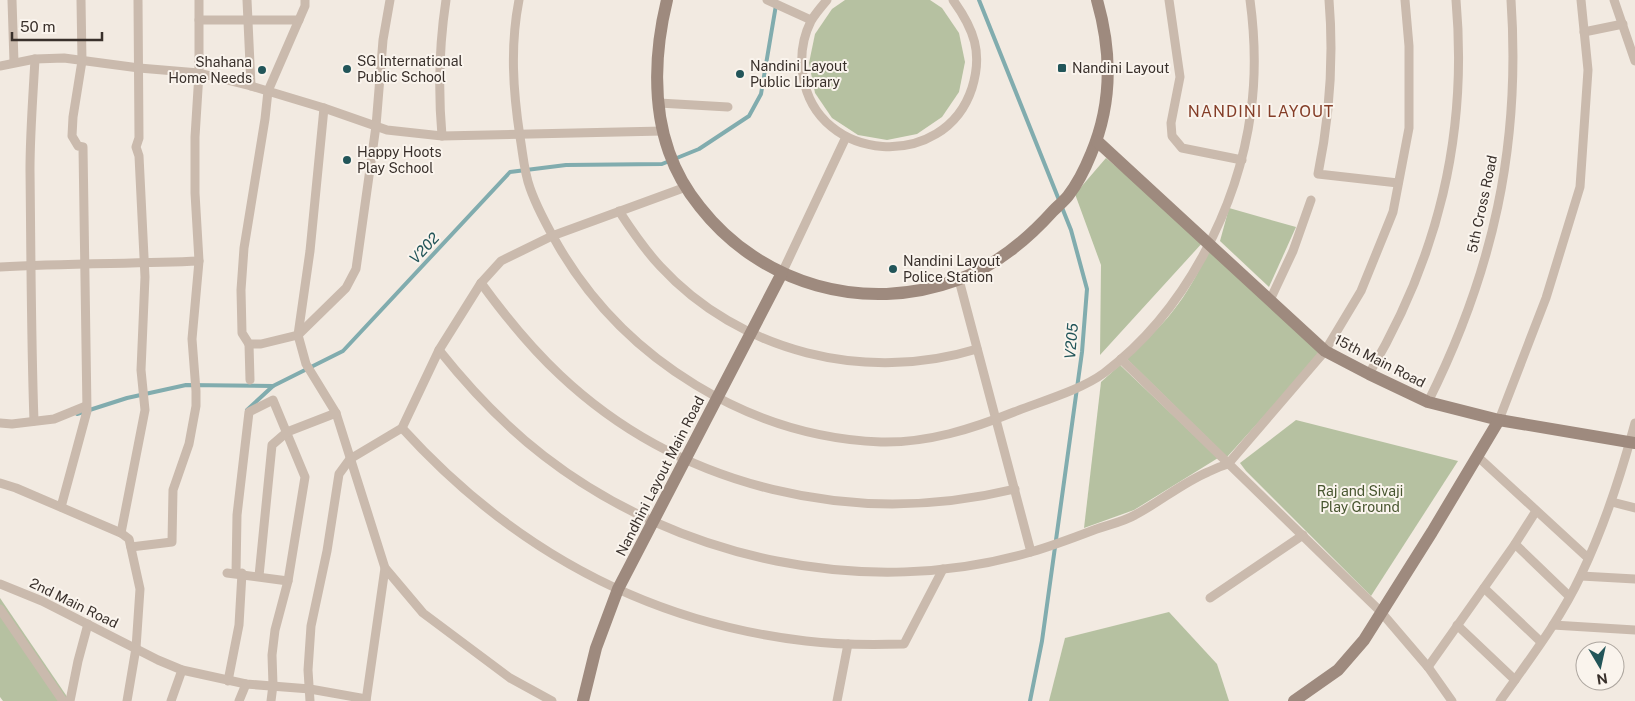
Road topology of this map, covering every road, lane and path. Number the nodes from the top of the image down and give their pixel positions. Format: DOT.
graph roads {
  1 [pos="12,0"];
  2 [pos="81,0"];
  3 [pos="138,0"];
  4 [pos="199,0"];
  5 [pos="247,0"];
  6 [pos="390,0"];
  7 [pos="446,0"];
  8 [pos="518,0"];
  9 [pos="667,0"];
  10 [pos="767,0"];
  11 [pos="827,0"];
  12 [pos="953,0"];
  13 [pos="1098,0"];
  14 [pos="1169,0"];
  15 [pos="1250,0"];
  16 [pos="1329,0"];
  17 [pos="1405,0"];
  18 [pos="1456,0"];
  19 [pos="1511,0"];
  20 [pos="1581,0"];
  21 [pos="1614,0"];
  22 [pos="306,2"];
  23 [pos="247,19"];
  24 [pos="199,20"];
  25 [pos="299,20"];
  26 [pos="811,20"];
  27 [pos="1623,24"];
  28 [pos="1584,32"];
  29 [pos="34,59"];
  30 [pos="82,61"];
  31 [pos="1635,61"];
  32 [pos="14,62"];
  33 [pos="0,66"];
  34 [pos="139,68"];
  35 [pos="199,73"];
  36 [pos="251,86"];
  37 [pos="268,92"];
  38 [pos="659,103"];
  39 [pos="728,107"];
  40 [pos="324,108"];
  41 [pos="376,126"];
  42 [pos="663,131"];
  43 [pos="520,134"];
  44 [pos="442,136"];
  45 [pos="846,137"];
  46 [pos="1097,141"];
  47 [pos="1242,160"];
  48 [pos="1398,183"];
  49 [pos="686,187"];
  50 [pos="1311,200"];
  51 [pos="619,211"];
  52 [pos="552,236"];
  53 [pos="1208,243"];
  54 [pos="199,261"];
  55 [pos="86,263"];
  56 [pos="144,263"];
  57 [pos="32,266"];
  58 [pos="0,267"];
  59 [pos="782,273"];
  60 [pos="959,280"];
  61 [pos="481,283"];
  62 [pos="1270,300"];
  63 [pos="751,333"];
  64 [pos="298,334"];
  65 [pos="249,344"];
  66 [pos="978,349"];
  67 [pos="439,350"];
  68 [pos="1325,351"];
  69 [pos="1121,359"];
  70 [pos="1369,374"];
  71 [pos="250,380"];
  72 [pos="718,397"];
  73 [pos="1428,402"];
  74 [pos="86,406"];
  75 [pos="336,413"];
  76 [pos="996,419"];
  77 [pos="1499,420"];
  78 [pos="34,421"];
  79 [pos="0,422"];
  80 [pos="1635,424"];
  81 [pos="402,428"];
  82 [pos="287,432"];
  83 [pos="1633,443"];
  84 [pos="1477,456"];
  85 [pos="350,459"];
  86 [pos="686,459"];
  87 [pos="1228,464"];
  88 [pos="0,483"];
  89 [pos="1015,489"];
  90 [pos="1612,502"];
  91 [pos="61,508"];
  92 [pos="1635,508"];
  93 [pos="1536,511"];
  94 [pos="653,522"];
  95 [pos="121,533"];
  96 [pos="1303,535"];
  97 [pos="1515,544"];
  98 [pos="131,547"];
  99 [pos="1031,552"];
  100 [pos="1588,558"];
  101 [pos="384,568"];
  102 [pos="943,569"];
  103 [pos="235,573"];
  104 [pos="259,576"];
  105 [pos="1581,576"];
  106 [pos="1635,579"];
  107 [pos="288,581"];
  108 [pos="0,584"];
  109 [pos="1484,588"];
  110 [pos="618,590"];
  111 [pos="1569,596"];
  112 [pos="1210,598"];
  113 [pos="0,609"];
  114 [pos="1381,612"];
  115 [pos="88,624"];
  116 [pos="1457,625"];
  117 [pos="1553,625"];
  118 [pos="1635,630"];
  119 [pos="1541,642"];
  120 [pos="848,644"];
  121 [pos="136,648"];
  122 [pos="1428,667"];
  123 [pos="182,670"];
  124 [pos="1515,680"];
  125 [pos="228,681"];
  126 [pos="246,684"];
  127 [pos="273,685"];
  128 [pos="310,689"];
  129 [pos="366,700"];
  130 [pos="584,700"];
  131 [pos="63,701"];
  132 [pos="70,701"];
  133 [pos="127,701"];
  134 [pos="171,701"];
  135 [pos="239,701"];
  136 [pos="271,701"];
  137 [pos="310,701"];
  138 [pos="552,701"];
  139 [pos="837,701"];
  140 [pos="1294,701"];
  141 [pos="1452,701"];
  142 [pos="1500,701"];
  1 -- 32 [label="street"];
  2 -- 30 [label="street"];
  3 -- 34 [label="street"];
  4 -- 24 [label="street"];
  5 -- 23 [label="street"];
  6 -- 41 [label="street"];
  7 -- 44 [label="street"];
  8 -- 43 [label="street"];
  9 -- 38 [label="main road"];
  10 -- 26 [label="street"];
  11 -- 26 [label="street"];
  12 -- 45 [label="street"];
  13 -- 46 [label="main road"];
  14 -- 47 [label="street"];
  15 -- 47 [label="street"];
  16 -- 48 [label="street"];
  17 -- 48 [label="street"];
  18 -- 70 [label="street"];
  19 -- 73 [label="street, 5th Cross Road"];
  20 -- 28 [label="street"];
  21 -- 27 [label="street"];
  22 -- 25 [label="street"];
  23 -- 24 [label="street"];
  23 -- 25 [label="street"];
  23 -- 36 [label="street"];
  24 -- 35 [label="street"];
  25 -- 37 [label="street"];
  26 -- 45 [label="street"];
  27 -- 28 [label="street"];
  27 -- 31 [label="street"];
  28 -- 77 [label="street"];
  29 -- 30 [label="street"];
  29 -- 32 [label="street"];
  29 -- 57 [label="street"];
  30 -- 34 [label="street"];
  30 -- 55 [label="street"];
  32 -- 33 [label="street"];
  34 -- 35 [label="street"];
  34 -- 56 [label="street"];
  35 -- 36 [label="street"];
  35 -- 54 [label="street"];
  36 -- 37 [label="street"];
  37 -- 40 [label="street"];
  37 -- 65 [label="street"];
  38 -- 39 [label="street"];
  38 -- 42 [label="main road"];
  40 -- 41 [label="street"];
  40 -- 64 [label="street"];
  41 -- 44 [label="street"];
  41 -- 64 [label="street"];
  42 -- 43 [label="street"];
  42 -- 49 [label="main road"];
  43 -- 44 [label="street"];
  43 -- 52 [label="street"];
  45 -- 59 [label="street"];
  46 -- 53 [label="main road, 15th Main Road"];
  46 -- 60 [label="main road"];
  47 -- 53 [label="street"];
  48 -- 68 [label="street"];
  49 -- 51 [label="street"];
  49 -- 59 [label="main road"];
  50 -- 62 [label="street"];
  51 -- 52 [label="street"];
  51 -- 63 [label="street"];
  52 -- 61 [label="street"];
  52 -- 72 [label="street"];
  53 -- 62 [label="main road, 15th Main Road"];
  53 -- 69 [label="street"];
  54 -- 56 [label="street"];
  54 -- 98 [label="street"];
  55 -- 56 [label="street"];
  55 -- 57 [label="street"];
  55 -- 74 [label="street"];
  56 -- 95 [label="street"];
  57 -- 58 [label="street"];
  57 -- 78 [label="street"];
  59 -- 60 [label="main road"];
  59 -- 63 [label="main road, Nandhini Layout Main Road"];
  60 -- 66 [label="street"];
  61 -- 67 [label="street"];
  61 -- 86 [label="street"];
  62 -- 68 [label="main road, 15th Main Road"];
  63 -- 66 [label="street"];
  63 -- 72 [label="main road, Nandhini Layout Main Road"];
  64 -- 65 [label="street"];
  64 -- 75 [label="street"];
  65 -- 71 [label="street"];
  66 -- 76 [label="street"];
  67 -- 81 [label="street"];
  67 -- 94 [label="street"];
  68 -- 70 [label="main road, 15th Main Road"];
  68 -- 87 [label="street"];
  69 -- 76 [label="street"];
  69 -- 87 [label="street"];
  70 -- 73 [label="main road, 15th Main Road"];
  72 -- 76 [label="street"];
  72 -- 86 [label="main road, Nandhini Layout Main Road"];
  73 -- 77 [label="main road, 15th Main Road"];
  74 -- 78 [label="street"];
  74 -- 91 [label="street"];
  75 -- 82 [label="street"];
  75 -- 85 [label="street"];
  76 -- 89 [label="street"];
  77 -- 83 [label="main road, 15th Main Road"];
  77 -- 84 [label="main road"];
  78 -- 79 [label="street"];
  80 -- 83 [label="street"];
  81 -- 85 [label="street"];
  81 -- 110 [label="street"];
  82 -- 103 [label="street"];
  82 -- 104 [label="street"];
  82 -- 107 [label="street"];
  83 -- 90 [label="street"];
  84 -- 93 [label="street"];
  84 -- 114 [label="main road"];
  85 -- 101 [label="street"];
  85 -- 128 [label="street"];
  86 -- 89 [label="street"];
  86 -- 94 [label="main road, Nandhini Layout Main Road"];
  87 -- 96 [label="street"];
  87 -- 99 [label="street"];
  88 -- 91 [label="street"];
  89 -- 99 [label="street"];
  90 -- 92 [label="street"];
  90 -- 100 [label="street"];
  91 -- 95 [label="street"];
  93 -- 97 [label="street"];
  93 -- 100 [label="street"];
  94 -- 102 [label="street"];
  94 -- 110 [label="main road, Nandhini Layout Main Road"];
  95 -- 98 [label="street"];
  96 -- 112 [label="street"];
  96 -- 114 [label="street"];
  97 -- 109 [label="street"];
  97 -- 111 [label="street"];
  98 -- 121 [label="street"];
  99 -- 102 [label="street"];
  100 -- 105 [label="street"];
  101 -- 129 [label="street"];
  101 -- 138 [label="street"];
  102 -- 120 [label="street"];
  103 -- 104 [label="street"];
  103 -- 125 [label="street"];
  104 -- 107 [label="street"];
  105 -- 106 [label="street"];
  105 -- 111 [label="street"];
  107 -- 127 [label="street"];
  108 -- 115 [label="street, 2nd Main Road"];
  109 -- 116 [label="street"];
  109 -- 119 [label="street"];
  110 -- 120 [label="street"];
  110 -- 130 [label="main road, Nandhini Layout Main Road"];
  111 -- 117 [label="street"];
  113 -- 131 [label="street"];
  114 -- 122 [label="street"];
  114 -- 140 [label="main road"];
  115 -- 121 [label="street, 2nd Main Road"];
  115 -- 132 [label="street"];
  116 -- 122 [label="street"];
  116 -- 124 [label="street"];
  117 -- 118 [label="street"];
  117 -- 119 [label="street"];
  119 -- 124 [label="street"];
  120 -- 139 [label="street"];
  121 -- 123 [label="street, 2nd Main Road"];
  121 -- 133 [label="street"];
  122 -- 141 [label="street"];
  123 -- 125 [label="street, 2nd Main Road"];
  123 -- 134 [label="street"];
  124 -- 142 [label="street"];
  125 -- 126 [label="street, 2nd Main Road"];
  126 -- 127 [label="street, 2nd Main Road"];
  126 -- 135 [label="street"];
  127 -- 128 [label="street, 2nd Main Road"];
  127 -- 136 [label="street"];
  128 -- 129 [label="street, 2nd Main Road"];
  128 -- 137 [label="street"];
}
